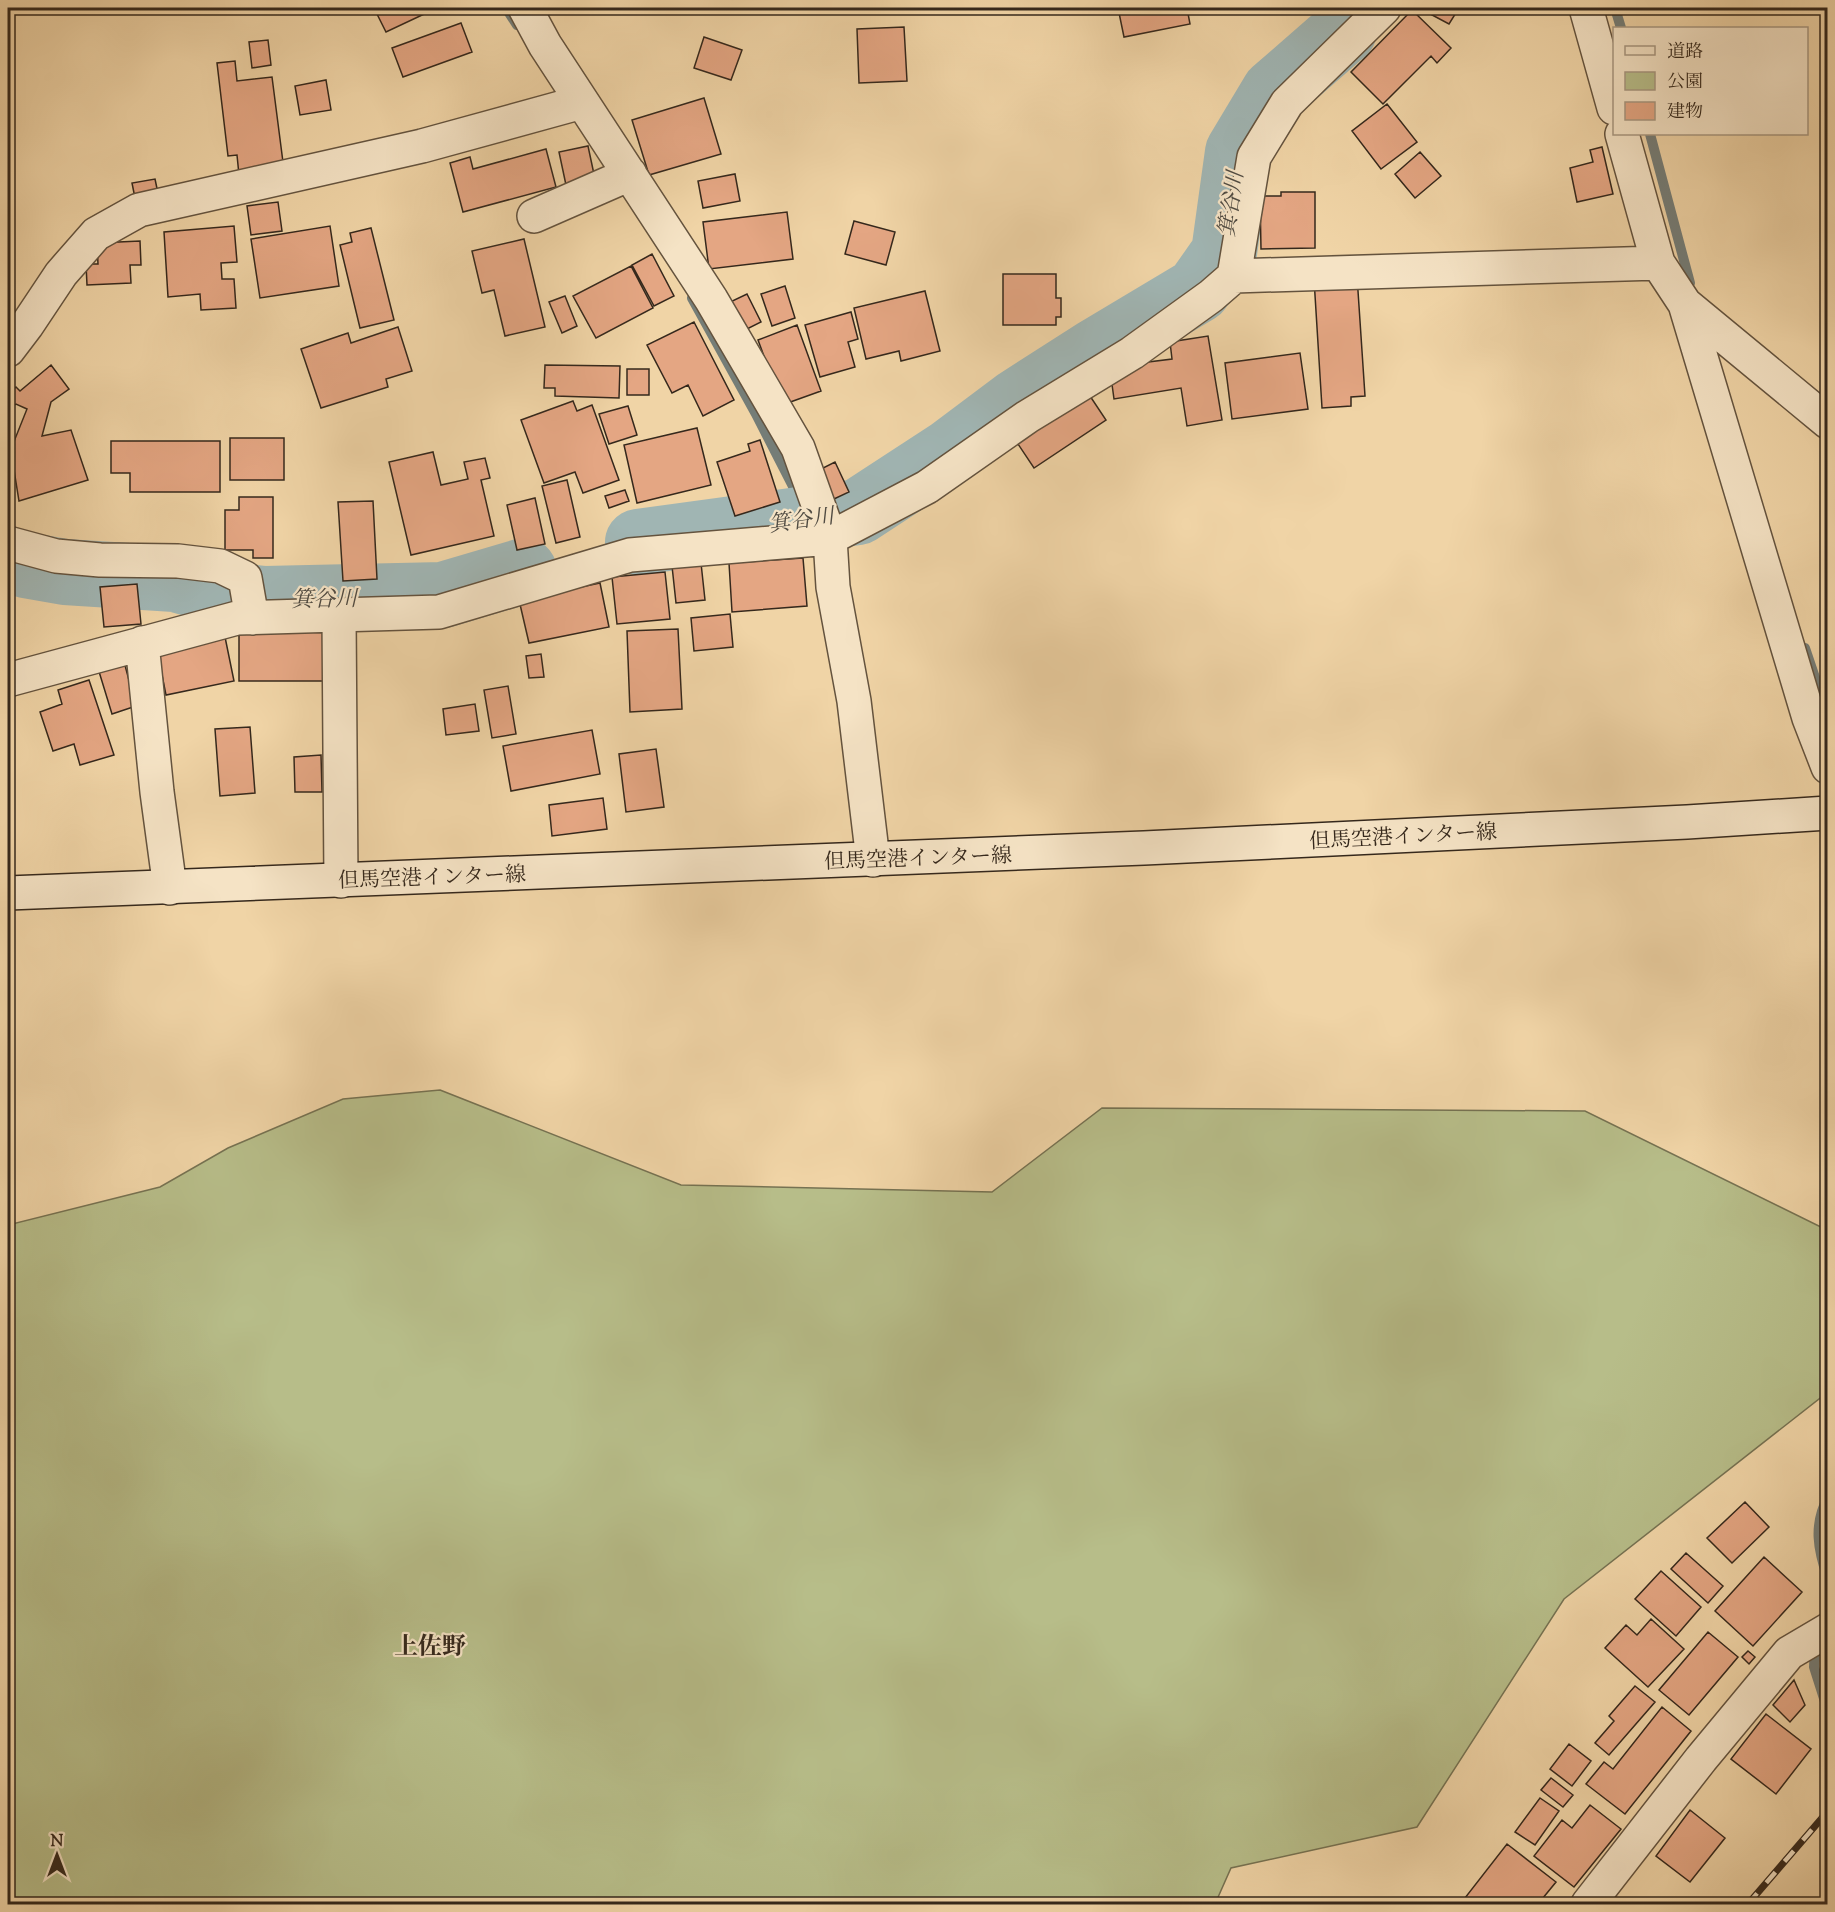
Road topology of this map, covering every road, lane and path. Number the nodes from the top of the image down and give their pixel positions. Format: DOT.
graph roads {
  1 [pos="525,8"];
  2 [pos="1384,8"];
  3 [pos="1586,8"];
  4 [pos="582,102"];
  5 [pos="1613,104"];
  6 [pos="1622,135"];
  7 [pos="630,174"];
  8 [pos="534,216"];
  9 [pos="1658,263"];
  10 [pos="1234,276"];
  11 [pos="1685,304"];
  12 [pos="8,350"];
  13 [pos="1827,422"];
  14 [pos="830,538"];
  15 [pos="8,543"];
  16 [pos="339,616"];
  17 [pos="252,618"];
  18 [pos="142,643"];
  19 [pos="8,680"];
  20 [pos="1827,767"];
  21 [pos="1827,813"];
  22 [pos="873,860"];
  23 [pos="341,881"];
  24 [pos="170,888"];
  25 [pos="8,893"];
  26 [pos="1827,1630"];
  27 [pos="1588,1905"];
  1 -- 4 [label="street"];
  2 -- 10 [label="street"];
  3 -- 5 [label="street"];
  4 -- 7 [label="street"];
  4 -- 12 [label="street"];
  6 -- 9 [label="street"];
  7 -- 8 [label="street"];
  7 -- 14 [label="street"];
  9 -- 10 [label="street"];
  9 -- 11 [label="street"];
  10 -- 14 [label="street"];
  11 -- 13 [label="street"];
  11 -- 20 [label="street"];
  14 -- 16 [label="street"];
  14 -- 22 [label="street"];
  15 -- 17 [label="street"];
  16 -- 17 [label="street"];
  16 -- 23 [label="street"];
  17 -- 18 [label="street"];
  18 -- 19 [label="street"];
  18 -- 24 [label="street"];
  21 -- 22 [label="street, 但馬空港インター線"];
  22 -- 23 [label="street, 但馬空港インター線"];
  23 -- 24 [label="street, 但馬空港インター線"];
  24 -- 25 [label="street, 但馬空港インター線"];
  26 -- 27 [label="street"];
}
